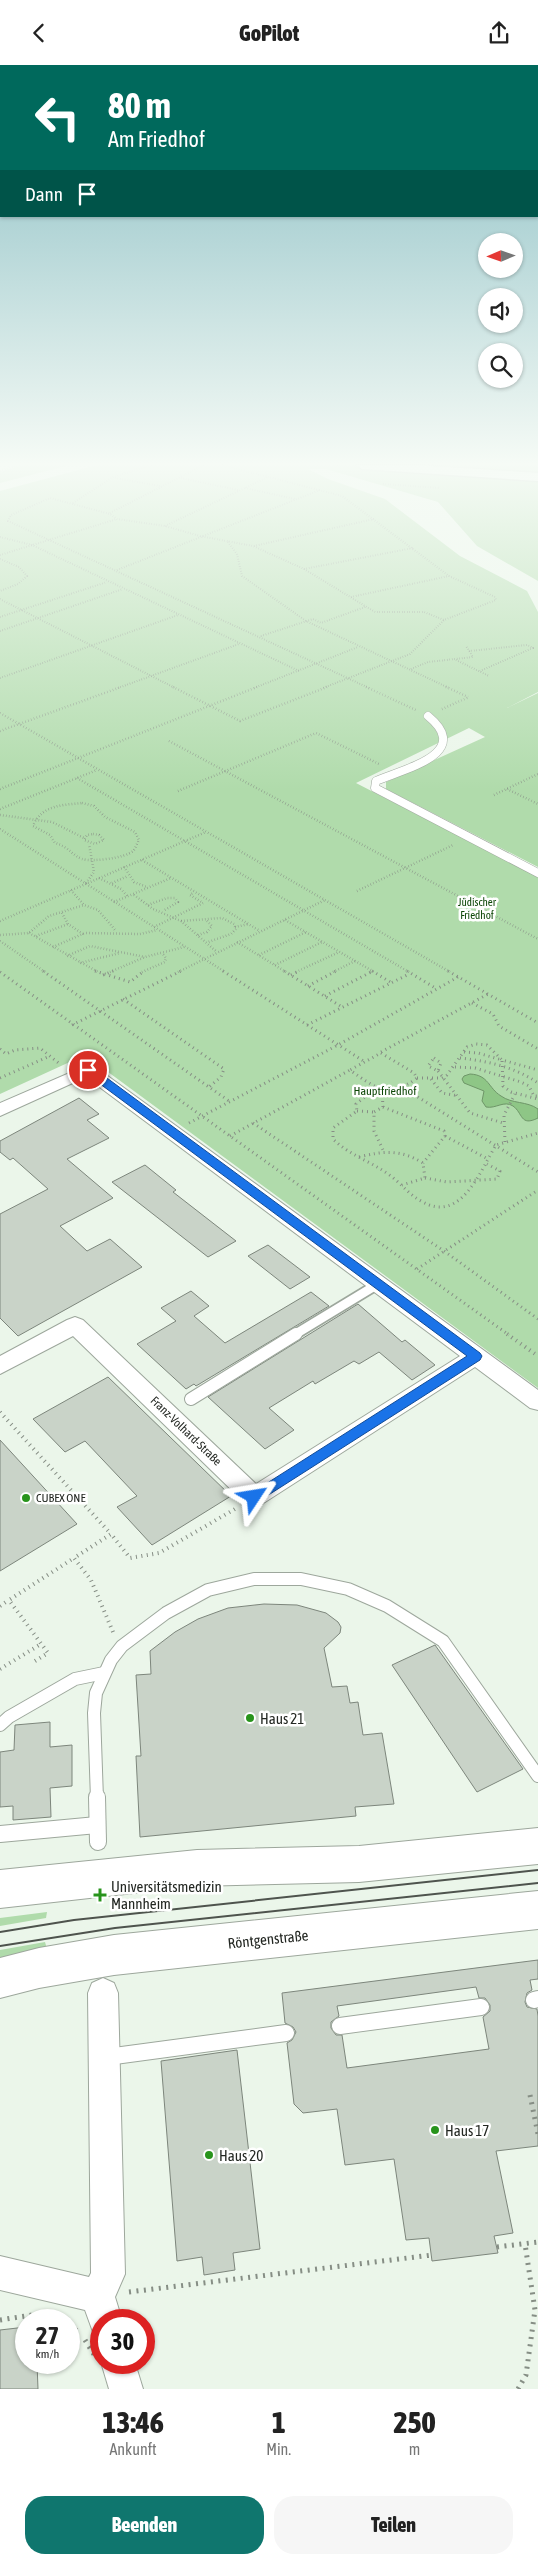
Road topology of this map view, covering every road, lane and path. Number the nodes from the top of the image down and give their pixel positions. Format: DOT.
graph roads {
  1 [pos="24,573"];
  2 [pos="92,573"];
  3 [pos="124,573"];
  4 [pos="241,573"];
  5 [pos="311,573"];
  6 [pos="446,573"];
  7 [pos="450,576"];
  8 [pos="108,581"];
  9 [pos="124,589"];
  10 [pos="0,591"];
  11 [pos="350,597"];
  12 [pos="0,599"];
  13 [pos="366,607"];
  14 [pos="22,610"];
  15 [pos="178,615"];
  16 [pos="0,617"];
  17 [pos="38,618"];
  18 [pos="306,621"];
  19 [pos="444,621"];
  20 [pos="0,631"];
  21 [pos="261,636"];
  22 [pos="239,644"];
  23 [pos="91,646"];
  24 [pos="466,646"];
  25 [pos="358,647"];
  26 [pos="469,651"];
  27 [pos="454,659"];
  28 [pos="392,662"];
  29 [pos="320,663"];
  30 [pos="410,669"];
  31 [pos="299,671"];
  32 [pos="480,671"];
  33 [pos="153,676"];
  34 [pos="489,676"];
  35 [pos="0,678"];
  36 [pos="350,678"];
  37 [pos="211,706"];
  38 [pos="0,713"];
  39 [pos="428,716"];
  40 [pos="19,725"];
  41 [pos="0,731"];
  42 [pos="170,741"];
  43 [pos="77,758"];
  44 [pos="98,770"];
  45 [pos="226,771"];
  46 [pos="396,772"];
  47 [pos="538,774"];
  48 [pos="77,778"];
  49 [pos="0,789"];
  50 [pos="507,789"];
  51 [pos="178,791"];
  52 [pos="494,795"];
  53 [pos="538,804"];
  54 [pos="0,809"];
  55 [pos="0,815"];
  56 [pos="36,819"];
  57 [pos="0,829"];
  58 [pos="207,831"];
  59 [pos="84,838"];
  60 [pos="461,841"];
  61 [pos="185,842"];
  62 [pos="89,844"];
  63 [pos="93,859"];
  64 [pos="142,859"];
  65 [pos="124,867"];
  66 [pos="406,867"];
  67 [pos="538,873"];
  68 [pos="128,876"];
  69 [pos="98,878"];
  70 [pos="171,878"];
  71 [pos="86,883"];
  72 [pos="112,884"];
  73 [pos="147,888"];
  74 [pos="71,890"];
  75 [pos="357,891"];
  76 [pos="194,892"];
  77 [pos="134,895"];
  78 [pos="128,897"];
  79 [pos="325,899"];
  80 [pos="114,902"];
  81 [pos="84,905"];
  82 [pos="148,905"];
  83 [pos="162,911"];
  84 [pos="303,911"];
  85 [pos="62,913"];
  86 [pos="174,917"];
  87 [pos="285,919"];
  88 [pos="0,921"];
  89 [pos="181,921"];
  90 [pos="207,921"];
  91 [pos="68,923"];
  92 [pos="249,923"];
  93 [pos="153,927"];
  94 [pos="235,927"];
  95 [pos="158,930"];
  96 [pos="261,931"];
  97 [pos="117,932"];
  98 [pos="306,932"];
  99 [pos="30,933"];
  100 [pos="83,934"];
  101 [pos="0,935"];
  102 [pos="197,935"];
  103 [pos="36,937"];
  104 [pos="538,939"];
  105 [pos="0,941"];
  106 [pos="207,942"];
  107 [pos="322,942"];
  108 [pos="237,943"];
  109 [pos="52,947"];
  110 [pos="185,947"];
  111 [pos="339,951"];
  112 [pos="122,952"];
  113 [pos="217,952"];
  114 [pos="162,953"];
  115 [pos="67,956"];
  116 [pos="258,956"];
  117 [pos="145,957"];
  118 [pos="203,959"];
  119 [pos="355,961"];
  120 [pos="80,963"];
  121 [pos="274,965"];
  122 [pos="373,971"];
  123 [pos="0,972"];
  124 [pos="410,973"];
  125 [pos="102,975"];
  126 [pos="290,975"];
  127 [pos="458,977"];
  128 [pos="392,983"];
  129 [pos="308,986"];
  130 [pos="437,989"];
  131 [pos="488,994"];
  132 [pos="325,997"];
  133 [pos="122,999"];
  134 [pos="472,1003"];
  135 [pos="342,1007"];
  136 [pos="98,1011"];
  137 [pos="538,1023"];
  138 [pos="72,1025"];
  139 [pos="307,1025"];
  140 [pos="338,1045"];
  141 [pos="0,1049"];
  142 [pos="538,1049"];
  143 [pos="464,1052"];
  144 [pos="381,1053"];
  145 [pos="50,1055"];
  146 [pos="460,1058"];
  147 [pos="502,1060"];
  148 [pos="365,1062"];
  149 [pos="454,1067"];
  150 [pos="502,1068"];
  151 [pos="350,1070"];
  152 [pos="438,1071"];
  153 [pos="538,1071"];
  154 [pos="74,1076"];
  155 [pos="501,1077"];
  156 [pos="0,1078"];
  157 [pos="442,1078"];
  158 [pos="417,1079"];
  159 [pos="431,1079"];
  160 [pos="538,1083"];
  161 [pos="209,1087"];
  162 [pos="376,1088"];
  163 [pos="405,1089"];
  164 [pos="382,1091"];
  165 [pos="459,1096"];
  166 [pos="514,1096"];
  167 [pos="537,1097"];
  168 [pos="229,1101"];
  169 [pos="383,1107"];
  170 [pos="0,1110"];
  171 [pos="357,1111"];
  172 [pos="374,1112"];
  173 [pos="201,1116"];
  174 [pos="253,1123"];
  175 [pos="503,1123"];
  176 [pos="173,1131"];
  177 [pos="538,1133"];
  178 [pos="230,1136"];
  179 [pos="445,1136"];
  180 [pos="505,1142"];
  181 [pos="496,1145"];
  182 [pos="383,1150"];
  183 [pos="358,1157"];
  184 [pos="488,1159"];
  185 [pos="423,1163"];
  186 [pos="486,1164"];
  187 [pos="538,1172"];
  188 [pos="425,1178"];
  189 [pos="478,1180"];
  190 [pos="402,1185"];
  191 [pos="538,1190"];
  192 [pos="444,1251"];
  193 [pos="417,1269"];
  194 [pos="378,1283"];
  195 [pos="538,1319"];
  196 [pos="476,1356"];
  197 [pos="538,1357"];
  198 [pos="0,1366"];
  199 [pos="191,1399"];
  200 [pos="538,1402"];
  201 [pos="0,1413"];
  202 [pos="254,1497"];
  203 [pos="111,1534"];
  204 [pos="74,1558"];
  205 [pos="9,1600"];
  206 [pos="0,1606"];
  207 [pos="110,1627"];
  208 [pos="41,1644"];
  209 [pos="35,1661"];
  210 [pos="0,1669"];
  211 [pos="104,1673"];
  212 [pos="0,1725"];
  213 [pos="538,1776"];
  214 [pos="98,1825"];
  215 [pos="0,1834"];
  216 [pos="98,1842"];
  217 [pos="538,1846"];
  218 [pos="0,1889"];
  219 [pos="538,1910"];
  220 [pos="0,1978"];
  221 [pos="104,1993"];
  222 [pos="481,2007"];
  223 [pos="340,2026"];
  224 [pos="286,2033"];
  225 [pos="106,2057"];
  226 [pos="530,2095"];
  227 [pos="538,2134"];
  228 [pos="538,2242"];
  229 [pos="525,2244"];
  230 [pos="497,2247"];
  231 [pos="432,2255"];
  232 [pos="0,2273"];
  233 [pos="102,2308"];
  234 [pos="15,2318"];
  235 [pos="0,2320"];
  236 [pos="121,2374"];
  237 [pos="126,2389"];
  238 [pos="518,2389"];
  1 -- 10 [label="path"];
  2 -- 8 [label="path"];
  3 -- 21 [label="path"];
  4 -- 18 [label="path"];
  5 -- 11 [label="path"];
  6 -- 7 [label="path"];
  7 -- 11 [label="path"];
  7 -- 19 [label="path"];
  8 -- 9 [label="path"];
  8 -- 14 [label="path"];
  9 -- 15 [label="path"];
  9 -- 17 [label="path"];
  11 -- 13 [label="path"];
  12 -- 14 [label="path"];
  13 -- 18 [label="path"];
  13 -- 19 [label="path"];
  14 -- 16 [label="path"];
  14 -- 17 [label="path"];
  15 -- 22 [label="path"];
  15 -- 23 [label="path"];
  17 -- 20 [label="path"];
  17 -- 23 [label="path"];
  18 -- 21 [label="path"];
  18 -- 25 [label="path"];
  19 -- 28 [label="path"];
  21 -- 29 [label="path"];
  22 -- 31 [label="path"];
  22 -- 33 [label="path"];
  23 -- 33 [label="path"];
  23 -- 35 [label="path"];
  24 -- 26 [label="path"];
  25 -- 28 [label="path"];
  25 -- 29 [label="path"];
  26 -- 27 [label="path"];
  26 -- 32 [label="path"];
  27 -- 30 [label="path"];
  27 -- 32 [label="path"];
  28 -- 30 [label="path"];
  28 -- 36 [label="path"];
  29 -- 31 [label="path"];
  29 -- 36 [label="path"];
  30 -- 39 [label="path"];
  31 -- 37 [label="path"];
  32 -- 34 [label="path"];
  33 -- 37 [label="path"];
  33 -- 40 [label="path"];
  36 -- 37 [label="path"];
  36 -- 39 [label="path"];
  37 -- 43 [label="path"];
  38 -- 40 [label="path"];
  39 -- 46 [label="lane"];
  40 -- 41 [label="path"];
  40 -- 43 [label="path"];
  42 -- 45 [label="path"];
  43 -- 44 [label="path"];
  43 -- 49 [label="path"];
  44 -- 48 [label="path"];
  44 -- 58 [label="path"];
  45 -- 46 [label="path"];
  45 -- 51 [label="path"];
  45 -- 66 [label="path"];
  46 -- 67 [label="lane"];
  47 -- 50 [label="path"];
  48 -- 54 [label="path"];
  48 -- 61 [label="path"];
  50 -- 52 [label="path"];
  50 -- 53 [label="path"];
  55 -- 56 [label="path"];
  56 -- 59 [label="path"];
  56 -- 63 [label="path"];
  56 -- 63 [label="path"];
  57 -- 71 [label="path"];
  58 -- 61 [label="path"];
  58 -- 79 [label="path"];
  59 -- 62 [label="path"];
  59 -- 62 [label="path"];
  60 -- 66 [label="path"];
  61 -- 64 [label="path"];
  61 -- 84 [label="path"];
  62 -- 63 [label="path"];
  63 -- 71 [label="path"];
  64 -- 65 [label="path"];
  64 -- 70 [label="path"];
  65 -- 68 [label="path"];
  65 -- 69 [label="path"];
  66 -- 75 [label="path"];
  66 -- 104 [label="path"];
  68 -- 72 [label="path"];
  68 -- 73 [label="path"];
  69 -- 71 [label="path"];
  69 -- 72 [label="path"];
  70 -- 73 [label="path"];
  70 -- 76 [label="path"];
  71 -- 74 [label="path"];
  71 -- 80 [label="path"];
  72 -- 78 [label="path"];
  73 -- 77 [label="path"];
  74 -- 81 [label="path"];
  74 -- 88 [label="path"];
  76 -- 86 [label="path"];
  76 -- 92 [label="path"];
  77 -- 78 [label="path"];
  77 -- 82 [label="path"];
  78 -- 80 [label="path"];
  79 -- 84 [label="path"];
  79 -- 127 [label="path"];
  80 -- 93 [label="path"];
  81 -- 85 [label="path"];
  81 -- 97 [label="path"];
  82 -- 83 [label="path"];
  82 -- 83 [label="path"];
  83 -- 86 [label="path"];
  84 -- 87 [label="path"];
  84 -- 124 [label="path"];
  85 -- 91 [label="path"];
  85 -- 99 [label="path"];
  86 -- 89 [label="path"];
  86 -- 93 [label="path"];
  87 -- 96 [label="path"];
  87 -- 98 [label="path"];
  89 -- 90 [label="path"];
  89 -- 102 [label="path"];
  90 -- 94 [label="path"];
  90 -- 102 [label="path"];
  91 -- 100 [label="path"];
  91 -- 103 [label="path"];
  92 -- 94 [label="path"];
  92 -- 96 [label="path"];
  93 -- 95 [label="path"];
  94 -- 106 [label="path"];
  95 -- 97 [label="path"];
  95 -- 110 [label="path"];
  96 -- 108 [label="path"];
  97 -- 100 [label="path"];
  98 -- 107 [label="path"];
  98 -- 116 [label="path"];
  99 -- 101 [label="path"];
  99 -- 103 [label="path"];
  100 -- 109 [label="path"];
  102 -- 106 [label="path"];
  103 -- 109 [label="path"];
  105 -- 136 [label="path"];
  106 -- 113 [label="path"];
  107 -- 111 [label="path"];
  107 -- 121 [label="path"];
  108 -- 113 [label="path"];
  108 -- 116 [label="path"];
  109 -- 115 [label="path"];
  110 -- 114 [label="path"];
  110 -- 118 [label="path"];
  111 -- 119 [label="path"];
  111 -- 126 [label="path"];
  112 -- 115 [label="path"];
  112 -- 117 [label="path"];
  112 -- 120 [label="path"];
  113 -- 118 [label="path"];
  114 -- 117 [label="path"];
  114 -- 125 [label="path"];
  115 -- 120 [label="path"];
  116 -- 121 [label="path"];
  117 -- 125 [label="path"];
  118 -- 133 [label="path"];
  118 -- 139 [label="path"];
  119 -- 122 [label="path"];
  119 -- 129 [label="path"];
  120 -- 125 [label="path"];
  121 -- 126 [label="path"];
  122 -- 128 [label="path"];
  122 -- 132 [label="path"];
  123 -- 138 [label="path"];
  124 -- 128 [label="path"];
  124 -- 130 [label="path"];
  126 -- 129 [label="path"];
  127 -- 130 [label="path"];
  127 -- 131 [label="path"];
  128 -- 135 [label="path"];
  129 -- 132 [label="path"];
  130 -- 140 [label="path"];
  131 -- 134 [label="path"];
  131 -- 137 [label="path"];
  132 -- 135 [label="path"];
  133 -- 136 [label="path"];
  133 -- 161 [label="path"];
  134 -- 142 [label="path"];
  134 -- 144 [label="path"];
  135 -- 139 [label="path"];
  136 -- 138 [label="path"];
  136 -- 161 [label="path"];
  138 -- 173 [label="path"];
  139 -- 140 [label="path"];
  140 -- 148 [label="path"];
  140 -- 168 [label="path"];
  141 -- 145 [label="path"];
  143 -- 146 [label="path"];
  143 -- 147 [label="path"];
  143 -- 147 [label="path"];
  144 -- 148 [label="path"];
  144 -- 158 [label="path"];
  145 -- 154 [label="path"];
  145 -- 156 [label="path"];
  146 -- 149 [label="path"];
  146 -- 150 [label="path"];
  147 -- 150 [label="path"];
  147 -- 153 [label="path"];
  148 -- 151 [label="path"];
  149 -- 155 [label="path"];
  149 -- 157 [label="path"];
  150 -- 155 [label="path"];
  150 -- 160 [label="path"];
  151 -- 162 [label="path"];
  151 -- 174 [label="path"];
  152 -- 152 [label="path"];
  152 -- 157 [label="path"];
  154 -- 170 [label="street"];
  154 -- 176 [label="street"];
  155 -- 166 [label="path"];
  155 -- 167 [label="path"];
  157 -- 159 [label="path"];
  157 -- 165 [label="path"];
  158 -- 159 [label="path"];
  158 -- 163 [label="path"];
  159 -- 165 [label="path"];
  161 -- 168 [label="path"];
  162 -- 164 [label="path"];
  162 -- 171 [label="path"];
  163 -- 164 [label="path"];
  163 -- 181 [label="path"];
  164 -- 169 [label="path"];
  165 -- 175 [label="path"];
  166 -- 167 [label="path"];
  166 -- 175 [label="path"];
  168 -- 173 [label="path"];
  169 -- 172 [label="path"];
  169 -- 179 [label="path"];
  171 -- 172 [label="path"];
  171 -- 183 [label="path"];
  172 -- 182 [label="path"];
  173 -- 176 [label="path"];
  173 -- 178 [label="path"];
  174 -- 178 [label="path"];
  174 -- 192 [label="path"];
  175 -- 180 [label="path"];
  176 -- 194 [label="street"];
  177 -- 180 [label="path"];
  178 -- 193 [label="path"];
  179 -- 184 [label="path"];
  179 -- 185 [label="path"];
  180 -- 181 [label="path"];
  181 -- 184 [label="path"];
  181 -- 187 [label="path"];
  182 -- 183 [label="path"];
  182 -- 185 [label="path"];
  183 -- 190 [label="path"];
  184 -- 186 [label="path"];
  185 -- 188 [label="path"];
  186 -- 189 [label="path"];
  186 -- 189 [label="path"];
  188 -- 189 [label="path"];
  188 -- 190 [label="path"];
  189 -- 190 [label="path"];
  191 -- 192 [label="path"];
  192 -- 193 [label="path"];
  192 -- 195 [label="path"];
  193 -- 197 [label="path"];
  194 -- 196 [label="street"];
  194 -- 199 [label="lane"];
  196 -- 200 [label="street"];
  196 -- 202 [label="street"];
  198 -- 202 [label="street, Franz-Volhard-Straße"];
  201 -- 203 [label="path"];
  202 -- 203 [label="path"];
  203 -- 204 [label="path"];
  204 -- 205 [label="path"];
  204 -- 207 [label="path"];
  205 -- 206 [label="path"];
  205 -- 208 [label="path"];
  208 -- 209 [label="path"];
  208 -- 210 [label="path"];
  211 -- 212 [label="lane"];
  211 -- 213 [label="lane"];
  211 -- 214 [label="lane"];
  214 -- 215 [label="lane"];
  214 -- 216 [label="lane"];
  217 -- 218 [label="main road"];
  219 -- 220 [label="main road, Röntgenstraße"];
  221 -- 225 [label="street"];
  222 -- 223 [label="lane"];
  224 -- 225 [label="lane"];
  225 -- 233 [label="street"];
  226 -- 227 [label="path"];
  228 -- 229 [label="path"];
  229 -- 230 [label="path"];
  229 -- 238 [label="path"];
  231 -- 233 [label="path"];
  232 -- 233 [label="street"];
  234 -- 235 [label="path"];
  236 -- 237 [label="street"];
}
